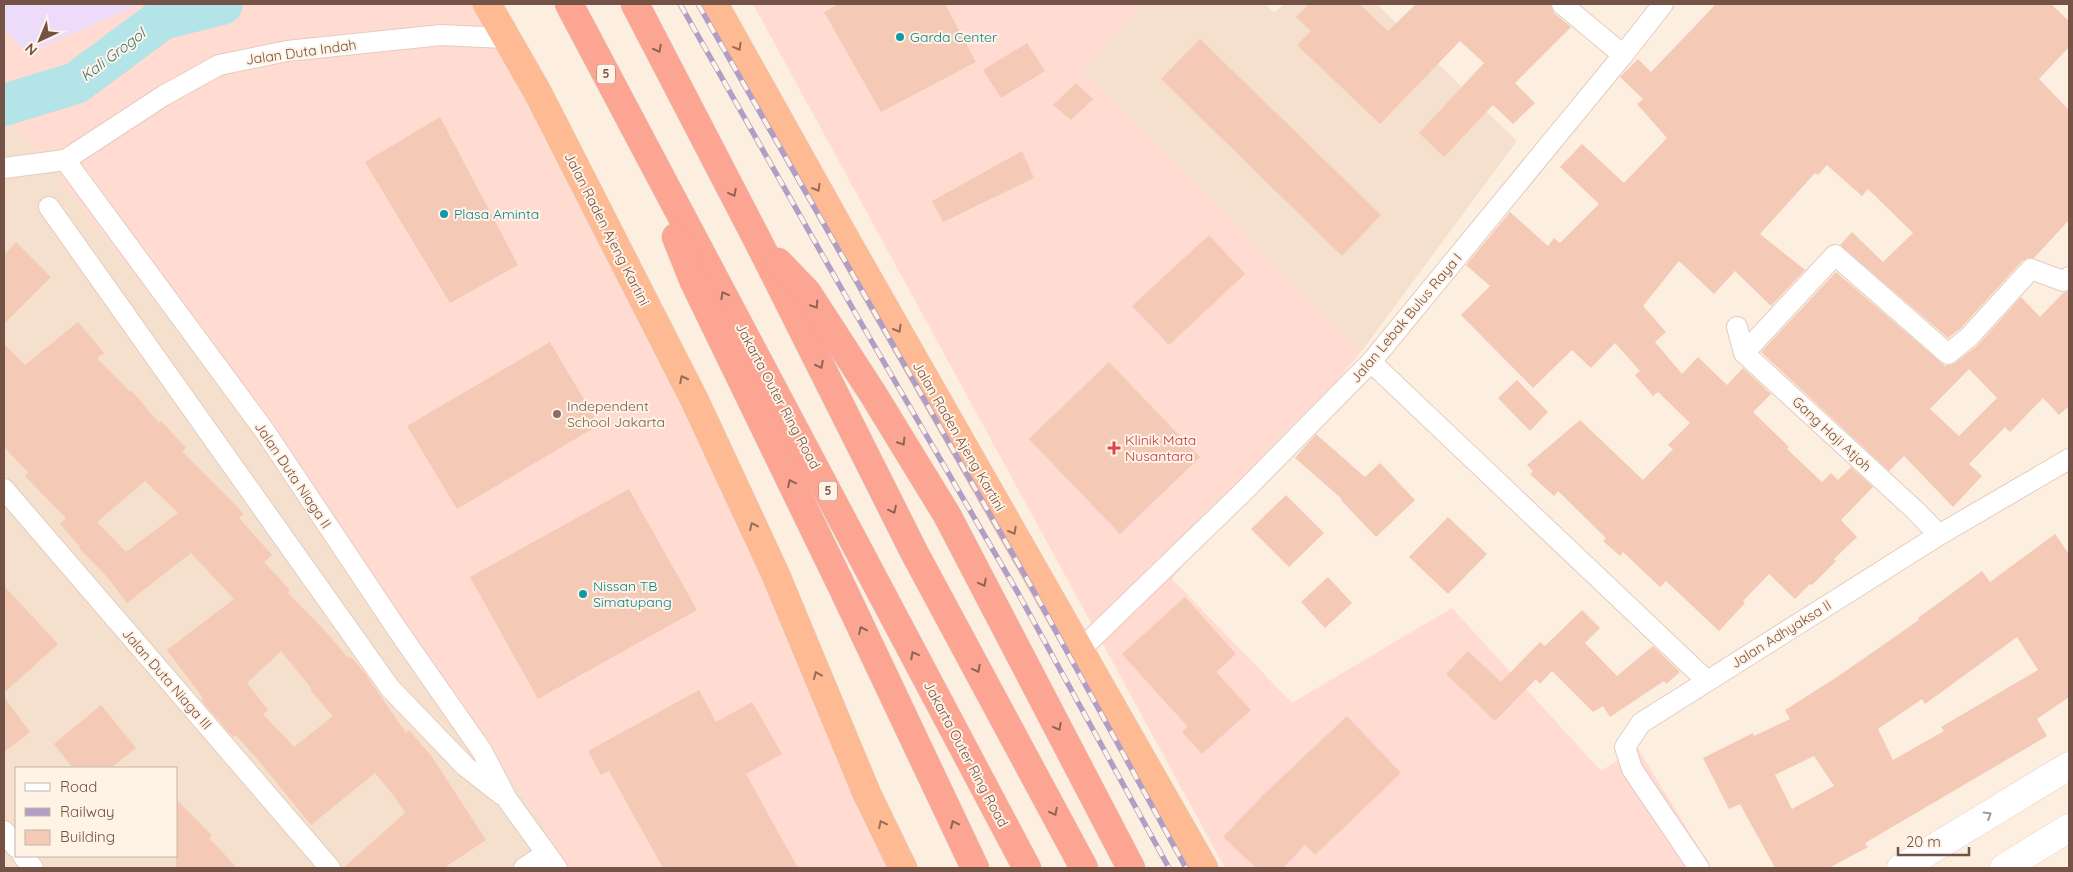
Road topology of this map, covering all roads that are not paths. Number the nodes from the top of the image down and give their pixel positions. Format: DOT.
graph roads {
  1 [pos="569,4"];
  2 [pos="635,4"];
  3 [pos="714,4"];
  4 [pos="1562,4"];
  5 [pos="1663,4"];
  6 [pos="496,22"];
  7 [pos="1623,55"];
  8 [pos="626,114"];
  9 [pos="65,160"];
  10 [pos="4,168"];
  11 [pos="49,207"];
  12 [pos="759,243"];
  13 [pos="2069,277"];
  14 [pos="1736,327"];
  15 [pos="1744,353"];
  16 [pos="1371,362"];
  17 [pos="2069,459"];
  18 [pos="4,489"];
  19 [pos="1939,535"];
  20 [pos="1080,650"];
  21 [pos="1707,681"];
  22 [pos="2069,766"];
  23 [pos="507,799"];
  24 [pos="2069,828"];
  25 [pos="4,831"];
  26 [pos="15,846"];
  27 [pos="24,857"];
  28 [pos="551,861"];
  29 [pos="33,868"];
  30 [pos="330,868"];
  31 [pos="524,868"];
  32 [pos="903,868"];
  33 [pos="975,868"];
  34 [pos="1027,868"];
  35 [pos="1084,868"];
  36 [pos="1131,868"];
  37 [pos="1204,868"];
  38 [pos="1699,868"];
  39 [pos="1901,868"];
  40 [pos="2004,868"];
  1 -- 8 [label="highway, Jakarta Outer Ring Road / 5"];
  2 -- 12 [label="highway, one-way"];
  3 -- 20 [label="highway, Jalan Raden Ajeng Kartini, one-way"];
  4 -- 7 [label="street"];
  5 -- 7 [label="street, Jalan Lebak Bulus Raya I"];
  6 -- 9 [label="street, Jalan Duta Indah"];
  32 -- 6 [label="highway, Jalan Raden Ajeng Kartini, one-way"];
  7 -- 16 [label="street, Jalan Lebak Bulus Raya I"];
  33 -- 8 [label="highway, one-way"];
  34 -- 8 [label="highway, Jakarta Outer Ring Road / 5, one-way"];
  9 -- 10 [label="street, Jalan Duta Indah"];
  9 -- 23 [label="street, Jalan Duta Niaga II"];
  11 -- 23 [label="street, Jalan Duta Niaga II"];
  12 -- 35 [label="highway, one-way"];
  12 -- 36 [label="highway, one-way"];
  13 -- 15 [label="street"];
  14 -- 15 [label="street"];
  15 -- 19 [label="street, Gang Haji Atjoh"];
  16 -- 20 [label="street, Jalan Lebak Bulus Raya I"];
  16 -- 21 [label="street"];
  17 -- 19 [label="street, Jalan Adhyaksa II"];
  18 -- 30 [label="street, Jalan Duta Niaga III"];
  19 -- 21 [label="street, Jalan Adhyaksa II"];
  20 -- 37 [label="highway, Jalan Raden Ajeng Kartini"];
  21 -- 38 [label="street, Jalan Adhyaksa II"];
  39 -- 22 [label="main road, one-way"];
  23 -- 28 [label="street, Jalan Duta Niaga II"];
  24 -- 40 [label="main road"];
  25 -- 26 [label="street"];
  27 -- 29 [label="street"];
  28 -- 31 [label="street"];
}
